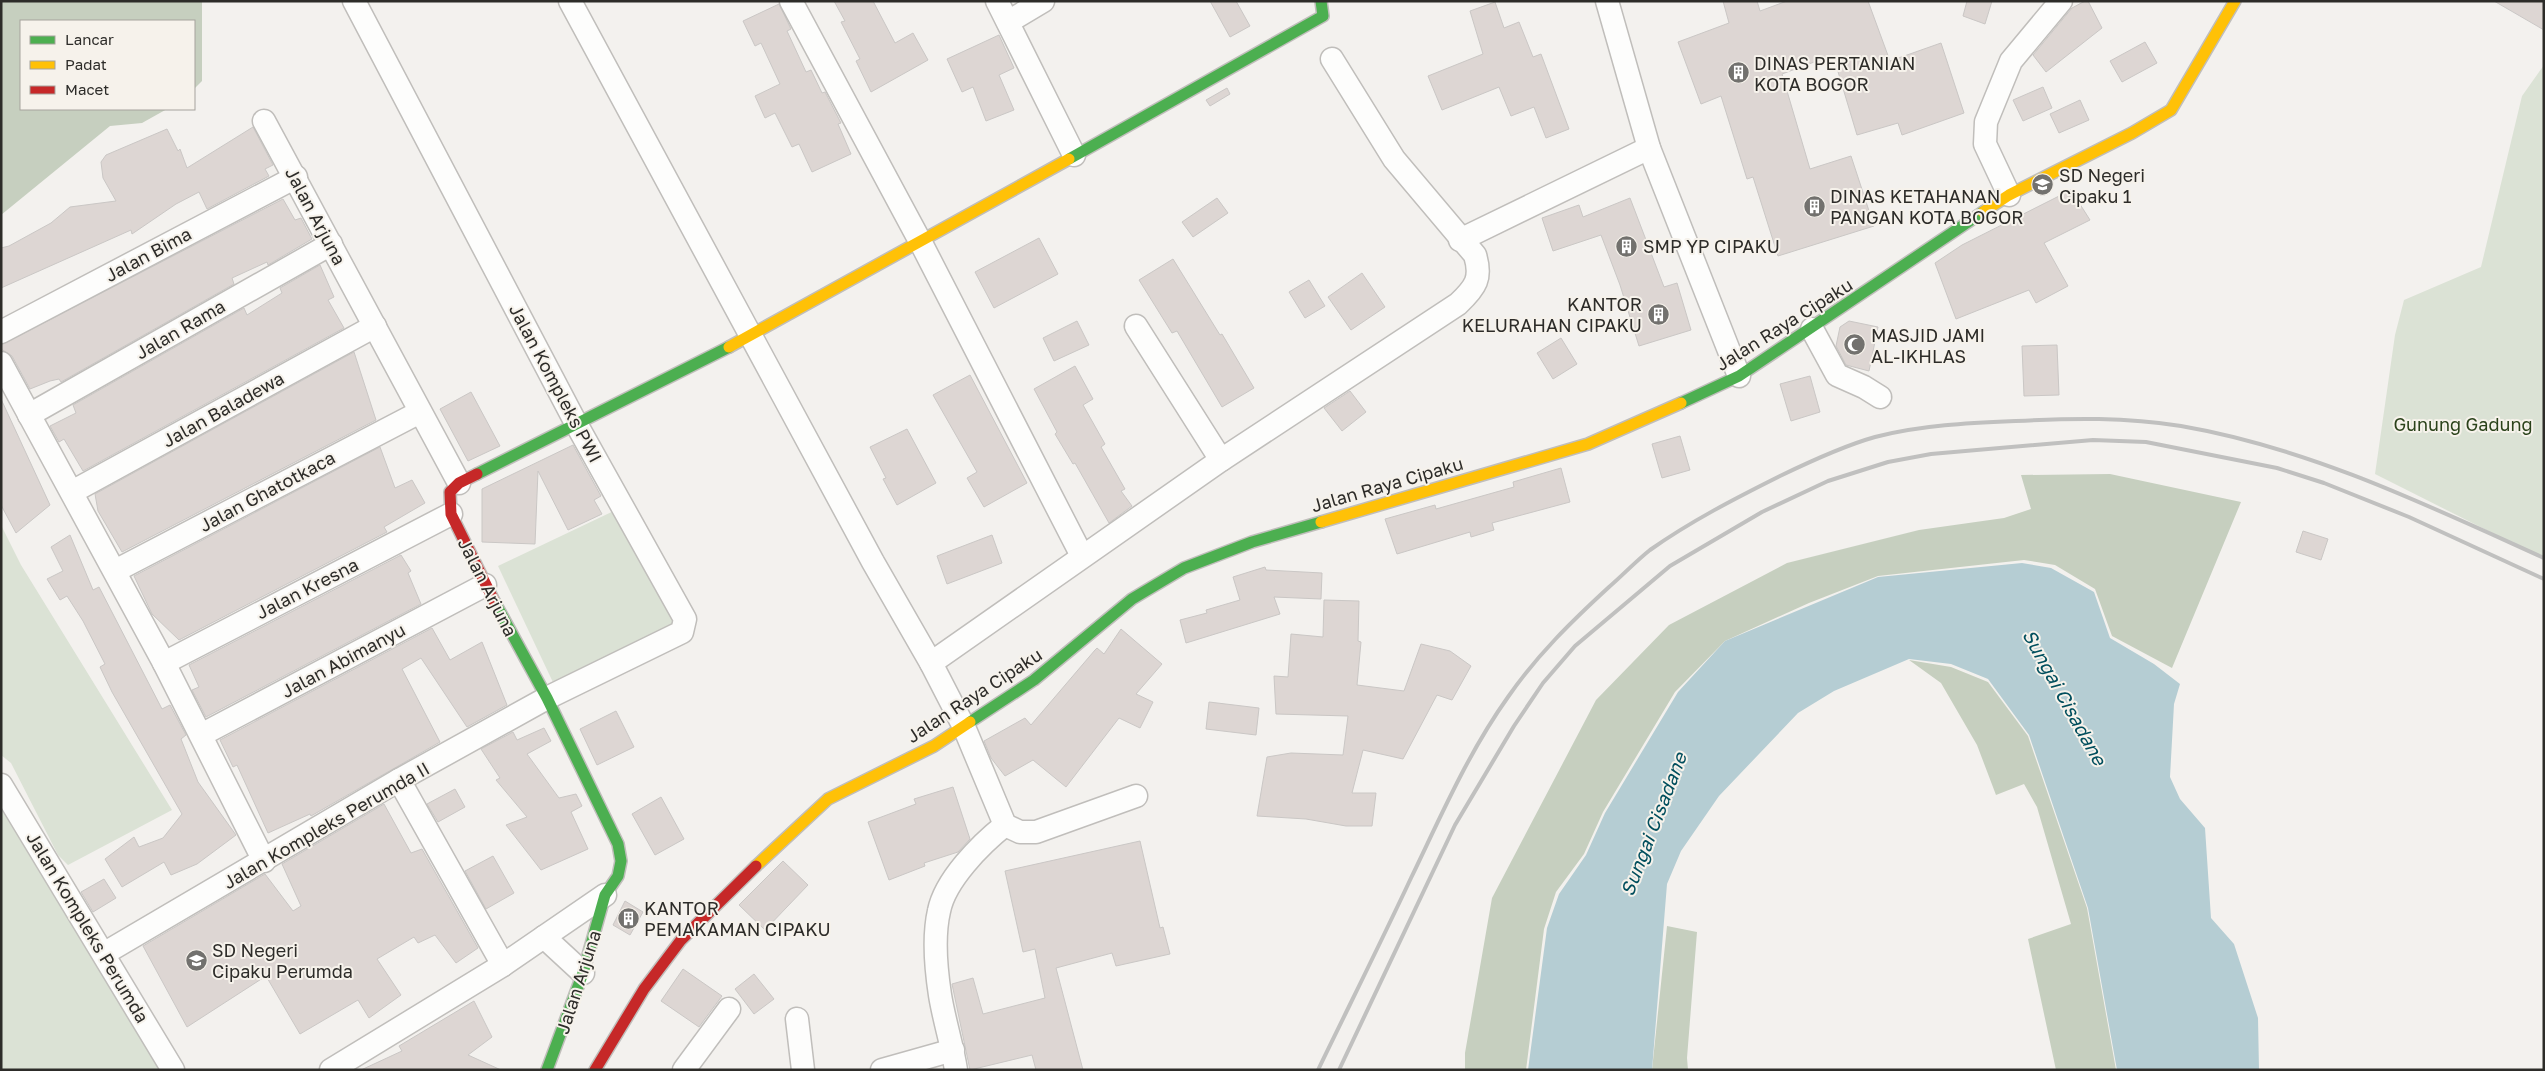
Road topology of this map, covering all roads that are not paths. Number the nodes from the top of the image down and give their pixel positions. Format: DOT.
graph roads {
  1 [pos="570,1"];
  2 [pos="791,1"];
  3 [pos="997,1"];
  4 [pos="1043,1"];
  5 [pos="1321,1"];
  6 [pos="1607,1"];
  7 [pos="2061,1"];
  8 [pos="2235,1"];
  9 [pos="358,3"];
  10 [pos="1008,22"];
  11 [pos="1332,59"];
  12 [pos="264,121"];
  13 [pos="1649,148"];
  14 [pos="1074,155"];
  15 [pos="296,177"];
  16 [pos="2009,195"];
  17 [pos="1460,240"];
  18 [pos="921,243"];
  19 [pos="331,244"];
  20 [pos="375,326"];
  21 [pos="1136,326"];
  22 [pos="1812,329"];
  23 [pos="1,332"];
  24 [pos="750,336"];
  25 [pos="1,363"];
  26 [pos="1740,376"];
  27 [pos="1880,397"];
  28 [pos="420,412"];
  29 [pos="29,415"];
  30 [pos="578,427"];
  31 [pos="1221,460"];
  32 [pos="459,483"];
  33 [pos="72,492"];
  34 [pos="451,514"];
  35 [pos="1082,556"];
  36 [pos="115,571"];
  37 [pos="485,586"];
  38 [pos="164,663"];
  39 [pos="931,663"];
  40 [pos="548,698"];
  41 [pos="964,727"];
  42 [pos="201,735"];
  43 [pos="400,780"];
  44 [pos="1,785"];
  45 [pos="1136,796"];
  46 [pos="1006,825"];
  47 [pos="264,861"];
  48 [pos="605,895"];
  49 [pos="544,937"];
  50 [pos="105,953"];
  51 [pos="503,965"];
  52 [pos="583,973"];
  53 [pos="729,1010"];
  54 [pos="796,1019"];
  55 [pos="954,1060"];
  56 [pos="173,1070"];
  57 [pos="331,1070"];
  58 [pos="548,1070"];
  59 [pos="595,1070"];
  60 [pos="684,1070"];
  61 [pos="802,1070"];
  62 [pos="882,1070"];
  1 -- 24 [label="street"];
  2 -- 18 [label="street"];
  3 -- 10 [label="street"];
  4 -- 10 [label="street"];
  5 -- 14 [label="street"];
  6 -- 13 [label="street"];
  7 -- 16 [label="street"];
  8 -- 16 [label="street, Jalan Raya Cipaku"];
  9 -- 30 [label="street, Jalan Kompleks PWI"];
  10 -- 14 [label="street"];
  11 -- 17 [label="street"];
  12 -- 15 [label="street, Jalan Arjuna"];
  13 -- 17 [label="street"];
  13 -- 26 [label="street"];
  14 -- 18 [label="street"];
  15 -- 19 [label="street, Jalan Arjuna"];
  15 -- 23 [label="street, Jalan Bima"];
  16 -- 22 [label="street, Jalan Raya Cipaku"];
  17 -- 31 [label="street"];
  18 -- 24 [label="street"];
  18 -- 35 [label="street"];
  19 -- 20 [label="street, Jalan Arjuna"];
  19 -- 29 [label="street, Jalan Rama"];
  20 -- 28 [label="street, Jalan Arjuna"];
  20 -- 33 [label="street, Jalan Baladewa"];
  21 -- 31 [label="street"];
  22 -- 26 [label="street, Jalan Raya Cipaku"];
  22 -- 27 [label="street"];
  24 -- 30 [label="street"];
  24 -- 39 [label="street"];
  25 -- 29 [label="street"];
  26 -- 41 [label="street, Jalan Raya Cipaku"];
  28 -- 32 [label="street, Jalan Arjuna"];
  28 -- 36 [label="street, Jalan Ghatotkaca"];
  29 -- 33 [label="street"];
  30 -- 32 [label="street"];
  30 -- 40 [label="street, Jalan Kompleks PWI"];
  31 -- 35 [label="street"];
  32 -- 34 [label="street, Jalan Arjuna"];
  33 -- 36 [label="street"];
  34 -- 37 [label="street, Jalan Arjuna"];
  34 -- 38 [label="street, Jalan Kresna"];
  35 -- 39 [label="street"];
  36 -- 38 [label="street"];
  37 -- 40 [label="street, Jalan Arjuna"];
  37 -- 42 [label="street, Jalan Abimanyu"];
  38 -- 42 [label="street"];
  39 -- 41 [label="street"];
  40 -- 43 [label="street, Jalan Kompleks Perumda II"];
  40 -- 48 [label="street, Jalan Arjuna"];
  41 -- 46 [label="street"];
  41 -- 59 [label="street, Jalan Raya Cipaku"];
  42 -- 47 [label="street"];
  43 -- 47 [label="street, Jalan Kompleks Perumda II"];
  43 -- 51 [label="street"];
  44 -- 50 [label="street, Jalan Kompleks Perumda"];
  45 -- 46 [label="street"];
  46 -- 55 [label="street"];
  47 -- 50 [label="street, Jalan Kompleks Perumda II"];
  48 -- 49 [label="street"];
  48 -- 52 [label="street, Jalan Arjuna"];
  49 -- 51 [label="street"];
  49 -- 52 [label="street"];
  50 -- 56 [label="street, Jalan Kompleks Perumda"];
  51 -- 57 [label="street"];
  52 -- 58 [label="street, Jalan Arjuna"];
  53 -- 60 [label="street"];
  54 -- 61 [label="street"];
  55 -- 62 [label="street"];
}
